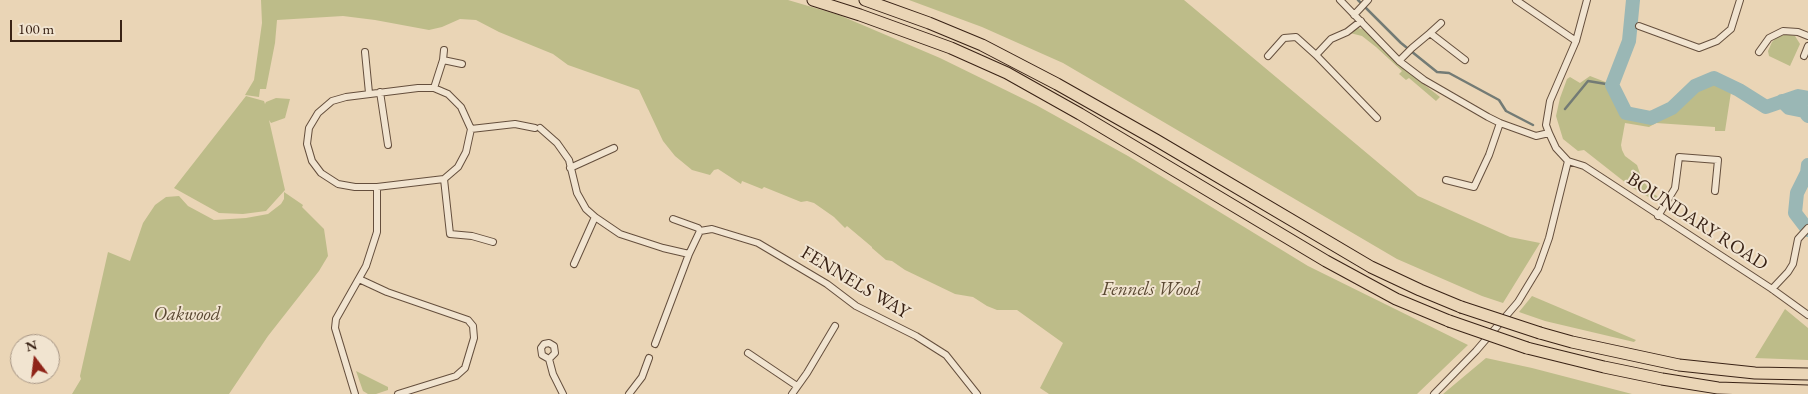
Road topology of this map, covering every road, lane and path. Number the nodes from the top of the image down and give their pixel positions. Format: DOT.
graph roads {
  1 [pos="813,0"];
  2 [pos="865,0"];
  3 [pos="1340,0"];
  4 [pos="1516,0"];
  5 [pos="1587,0"];
  6 [pos="1740,0"];
  7 [pos="1368,1"];
  8 [pos="1354,15"];
  9 [pos="1360,21"];
  10 [pos="1441,23"];
  11 [pos="1640,26"];
  12 [pos="1430,33"];
  13 [pos="1808,36"];
  14 [pos="1576,41"];
  15 [pos="1808,46"];
  16 [pos="444,50"];
  17 [pos="365,52"];
  18 [pos="1759,52"];
  19 [pos="1316,55"];
  20 [pos="1268,56"];
  21 [pos="1804,56"];
  22 [pos="443,60"];
  23 [pos="1465,60"];
  24 [pos="1399,61"];
  25 [pos="462,64"];
  26 [pos="434,88"];
  27 [pos="380,92"];
  28 [pos="369,93"];
  29 [pos="1378,118"];
  30 [pos="1500,123"];
  31 [pos="471,129"];
  32 [pos="1548,133"];
  33 [pos="388,145"];
  34 [pos="614,148"];
  35 [pos="1568,161"];
  36 [pos="570,168"];
  37 [pos="444,180"];
  38 [pos="1446,180"];
  39 [pos="377,187"];
  40 [pos="1715,191"];
  41 [pos="594,216"];
  42 [pos="1658,216"];
  43 [pos="673,219"];
  44 [pos="1808,228"];
  45 [pos="700,231"];
  46 [pos="493,242"];
  47 [pos="689,254"];
  48 [pos="574,264"];
  49 [pos="358,279"];
  50 [pos="1772,289"];
  51 [pos="1808,314"];
  52 [pos="835,326"];
  53 [pos="656,344"];
  54 [pos="748,353"];
  55 [pos="649,358"];
  56 [pos="550,359"];
  57 [pos="1808,374"];
  58 [pos="797,386"];
  59 [pos="1808,391"];
  60 [pos="355,394"];
  61 [pos="398,394"];
  62 [pos="563,394"];
  63 [pos="629,394"];
  64 [pos="792,394"];
  65 [pos="977,394"];
  66 [pos="1434,394"];
  1 -- 59 [label="highway, bridge"];
  2 -- 57 [label="highway, bridge"];
  3 -- 8 [label="street"];
  4 -- 14 [label="street"];
  5 -- 14 [label="street"];
  6 -- 11 [label="street"];
  7 -- 8 [label="street"];
  8 -- 9 [label="street"];
  9 -- 19 [label="street"];
  9 -- 24 [label="street"];
  10 -- 12 [label="street"];
  12 -- 23 [label="street"];
  12 -- 24 [label="street"];
  13 -- 18 [label="street"];
  14 -- 32 [label="street"];
  15 -- 21 [label="street"];
  16 -- 22 [label="street"];
  17 -- 28 [label="street"];
  19 -- 20 [label="street"];
  19 -- 29 [label="street"];
  22 -- 25 [label="street"];
  22 -- 26 [label="street"];
  24 -- 30 [label="street"];
  26 -- 27 [label="street"];
  26 -- 31 [label="street"];
  27 -- 28 [label="street"];
  27 -- 33 [label="street"];
  28 -- 39 [label="street"];
  30 -- 32 [label="street"];
  30 -- 38 [label="street"];
  31 -- 36 [label="street"];
  31 -- 37 [label="street"];
  32 -- 35 [label="street"];
  34 -- 36 [label="street"];
  35 -- 42 [label="street, BOUNDARY ROAD"];
  35 -- 66 [label="street"];
  36 -- 41 [label="street"];
  37 -- 39 [label="street"];
  37 -- 46 [label="street"];
  39 -- 49 [label="street"];
  40 -- 42 [label="street"];
  41 -- 47 [label="street"];
  41 -- 48 [label="street"];
  42 -- 50 [label="street, BOUNDARY ROAD"];
  43 -- 45 [label="street"];
  44 -- 50 [label="street"];
  45 -- 47 [label="street"];
  45 -- 65 [label="street, FENNELS WAY"];
  47 -- 53 [label="street"];
  49 -- 60 [label="street"];
  49 -- 61 [label="street"];
  50 -- 51 [label="street, BOUNDARY ROAD"];
  52 -- 58 [label="street"];
  54 -- 58 [label="street"];
  55 -- 63 [label="street"];
  56 -- 62 [label="street"];
  58 -- 64 [label="street"];
}
